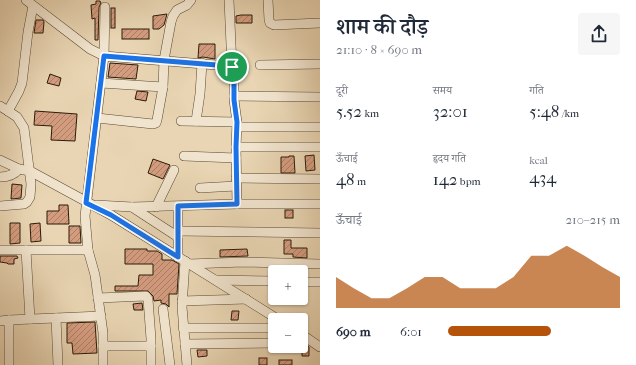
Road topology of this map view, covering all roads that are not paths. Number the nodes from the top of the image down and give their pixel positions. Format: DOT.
graph roads {
  1 [pos="191,0"];
  2 [pos="229,0"];
  3 [pos="268,0"];
  4 [pos="30,2"];
  5 [pos="105,6"];
  6 [pos="320,24"];
  7 [pos="104,56"];
  8 [pos="164,60"];
  9 [pos="202,64"];
  10 [pos="320,64"];
  11 [pos="260,65"];
  12 [pos="232,67"];
  13 [pos="101,82"];
  14 [pos="163,87"];
  15 [pos="234,96"];
  16 [pos="320,97"];
  17 [pos="4,108"];
  18 [pos="97,118"];
  19 [pos="181,121"];
  20 [pos="196,121"];
  21 [pos="237,125"];
  22 [pos="320,127"];
  23 [pos="236,147"];
  24 [pos="320,147"];
  25 [pos="184,156"];
  26 [pos="236,158"];
  27 [pos="0,160"];
  28 [pos="19,169"];
  29 [pos="174,170"];
  30 [pos="30,172"];
  31 [pos="0,178"];
  32 [pos="320,178"];
  33 [pos="236,182"];
  34 [pos="200,188"];
  35 [pos="89,204"];
  36 [pos="237,204"];
  37 [pos="320,204"];
  38 [pos="0,206"];
  39 [pos="178,206"];
  40 [pos="132,207"];
  41 [pos="156,207"];
  42 [pos="320,233"];
  43 [pos="178,234"];
  44 [pos="0,250"];
  45 [pos="26,250"];
  46 [pos="88,250"];
  47 [pos="184,260"];
  48 [pos="320,264"];
  49 [pos="216,280"];
  50 [pos="268,282"];
  51 [pos="308,282"];
  52 [pos="320,282"];
  53 [pos="98,298"];
  54 [pos="246,299"];
  55 [pos="182,301"];
  56 [pos="163,309"];
  57 [pos="268,313"];
  58 [pos="101,316"];
  59 [pos="56,318"];
  60 [pos="30,319"];
  61 [pos="5,321"];
  62 [pos="183,328"];
  63 [pos="268,328"];
  64 [pos="308,339"];
  65 [pos="268,343"];
  66 [pos="185,344"];
  67 [pos="317,345"];
  68 [pos="103,346"];
  69 [pos="151,346"];
  70 [pos="9,365"];
  71 [pos="58,365"];
  72 [pos="103,365"];
  73 [pos="151,365"];
  74 [pos="170,365"];
  75 [pos="187,365"];
  1 -- 8 [label="street"];
  2 -- 12 [label="street"];
  3 -- 6 [label="street"];
  4 -- 7 [label="street"];
  4 -- 17 [label="street"];
  5 -- 7 [label="street"];
  7 -- 8 [label="street"];
  7 -- 13 [label="street"];
  8 -- 9 [label="street"];
  8 -- 14 [label="street"];
  9 -- 12 [label="street"];
  9 -- 20 [label="street"];
  10 -- 11 [label="street"];
  12 -- 15 [label="street"];
  13 -- 14 [label="street"];
  13 -- 18 [label="street"];
  14 -- 18 [label="street"];
  15 -- 16 [label="street"];
  15 -- 21 [label="street"];
  17 -- 30 [label="street"];
  18 -- 35 [label="street"];
  19 -- 20 [label="street"];
  20 -- 21 [label="street"];
  21 -- 22 [label="street"];
  21 -- 23 [label="street"];
  23 -- 24 [label="street"];
  23 -- 26 [label="street"];
  25 -- 26 [label="street"];
  26 -- 33 [label="street"];
  27 -- 28 [label="street"];
  28 -- 30 [label="street"];
  28 -- 31 [label="street"];
  29 -- 41 [label="street"];
  30 -- 35 [label="street"];
  30 -- 38 [label="street"];
  32 -- 33 [label="street"];
  33 -- 34 [label="street"];
  33 -- 36 [label="street"];
  35 -- 40 [label="street"];
  35 -- 46 [label="street"];
  35 -- 47 [label="street"];
  36 -- 37 [label="street"];
  36 -- 39 [label="street"];
  39 -- 41 [label="street"];
  39 -- 43 [label="street"];
  40 -- 41 [label="street"];
  40 -- 43 [label="street"];
  42 -- 43 [label="street"];
  43 -- 47 [label="street"];
  44 -- 45 [label="street"];
  45 -- 46 [label="street"];
  45 -- 60 [label="street"];
  46 -- 53 [label="street"];
  47 -- 48 [label="street"];
  47 -- 49 [label="street"];
  47 -- 55 [label="street"];
  49 -- 50 [label="street"];
  49 -- 54 [label="street"];
  51 -- 52 [label="street"];
  53 -- 58 [label="street"];
  53 -- 69 [label="street"];
  54 -- 55 [label="street"];
  54 -- 57 [label="street"];
  55 -- 62 [label="street"];
  56 -- 74 [label="street"];
  58 -- 59 [label="street"];
  58 -- 68 [label="street"];
  59 -- 60 [label="street"];
  59 -- 71 [label="street"];
  60 -- 61 [label="street"];
  61 -- 70 [label="street"];
  62 -- 63 [label="street"];
  62 -- 66 [label="street"];
  64 -- 67 [label="street"];
  65 -- 66 [label="street"];
  66 -- 75 [label="street"];
  68 -- 69 [label="street"];
  68 -- 72 [label="street"];
  69 -- 73 [label="street"];
}
